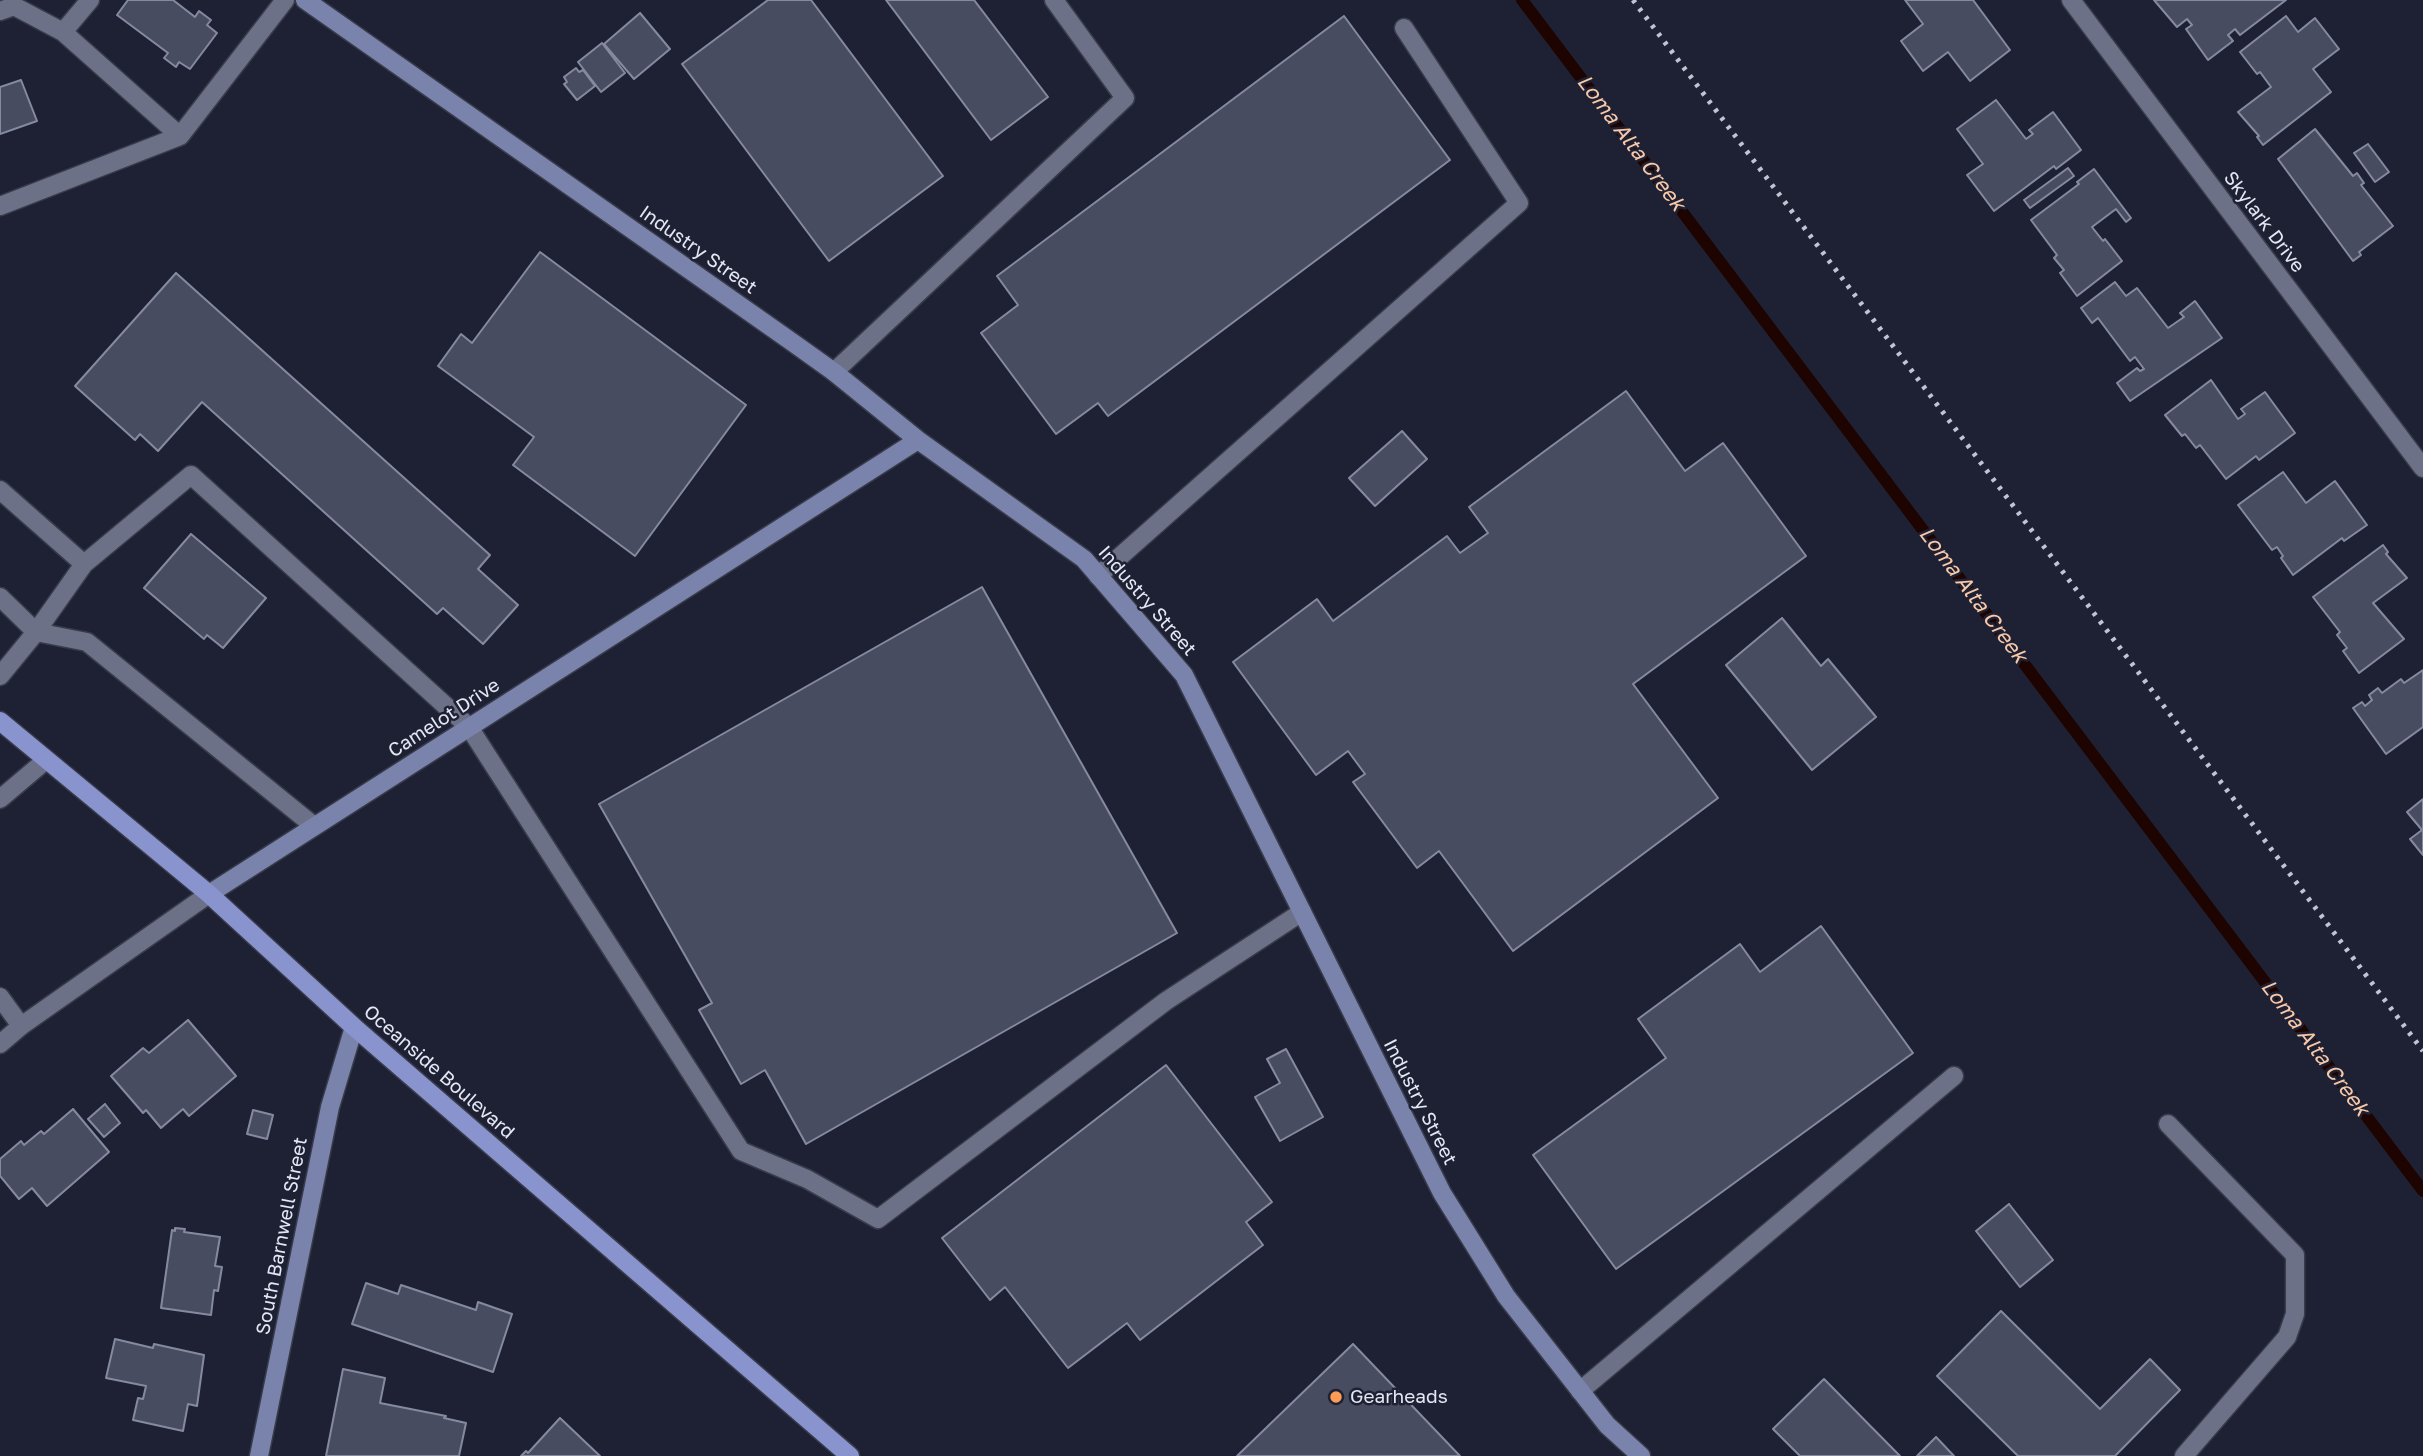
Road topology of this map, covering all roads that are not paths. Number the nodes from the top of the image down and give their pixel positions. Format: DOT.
graph roads {
  1 [pos="90,0"];
  2 [pos="285,0"];
  3 [pos="305,0"];
  4 [pos="1054,0"];
  5 [pos="2071,0"];
  6 [pos="10,6"];
  7 [pos="1404,29"];
  8 [pos="63,32"];
  9 [pos="180,136"];
  10 [pos="0,206"];
  11 [pos="834,373"];
  12 [pos="918,440"];
  13 [pos="2423,468"];
  14 [pos="0,490"];
  15 [pos="84,564"];
  16 [pos="1098,576"];
  17 [pos="0,597"];
  18 [pos="36,632"];
  19 [pos="0,676"];
  20 [pos="0,720"];
  21 [pos="468,727"];
  22 [pos="46,760"];
  23 [pos="0,799"];
  24 [pos="314,826"];
  25 [pos="209,894"];
  26 [pos="1302,912"];
  27 [pos="0,997"];
  28 [pos="21,1026"];
  29 [pos="355,1027"];
  30 [pos="0,1044"];
  31 [pos="1954,1076"];
  32 [pos="2168,1124"];
  33 [pos="1580,1391"];
  34 [pos="259,1456"];
  35 [pos="850,1456"];
  36 [pos="1641,1456"];
  37 [pos="2183,1456"];
  1 -- 8 [label="street"];
  2 -- 9 [label="street"];
  3 -- 11 [label="street, Industry Street"];
  4 -- 11 [label="street"];
  5 -- 13 [label="street, Skylark Drive"];
  6 -- 8 [label="street"];
  7 -- 16 [label="street"];
  8 -- 9 [label="street"];
  9 -- 10 [label="street"];
  11 -- 12 [label="street, Industry Street"];
  12 -- 16 [label="street, Industry Street"];
  12 -- 21 [label="street, Camelot Drive"];
  14 -- 15 [label="street"];
  15 -- 18 [label="street"];
  15 -- 21 [label="street"];
  16 -- 26 [label="street, Industry Street"];
  17 -- 18 [label="street"];
  18 -- 19 [label="street"];
  18 -- 24 [label="street"];
  20 -- 22 [label="main road, Oceanside Boulevard"];
  21 -- 24 [label="street, Camelot Drive"];
  21 -- 26 [label="street"];
  22 -- 23 [label="street"];
  22 -- 25 [label="main road, Oceanside Boulevard"];
  24 -- 25 [label="street, Camelot Drive"];
  25 -- 28 [label="street, Camelot Drive"];
  25 -- 29 [label="main road, Oceanside Boulevard"];
  26 -- 33 [label="street, Industry Street"];
  27 -- 28 [label="street"];
  28 -- 30 [label="street, Camelot Drive"];
  29 -- 34 [label="street, South Barnwell Street"];
  29 -- 35 [label="main road, Oceanside Boulevard"];
  31 -- 33 [label="street"];
  32 -- 37 [label="street"];
  33 -- 36 [label="street, Industry Street"];
}
